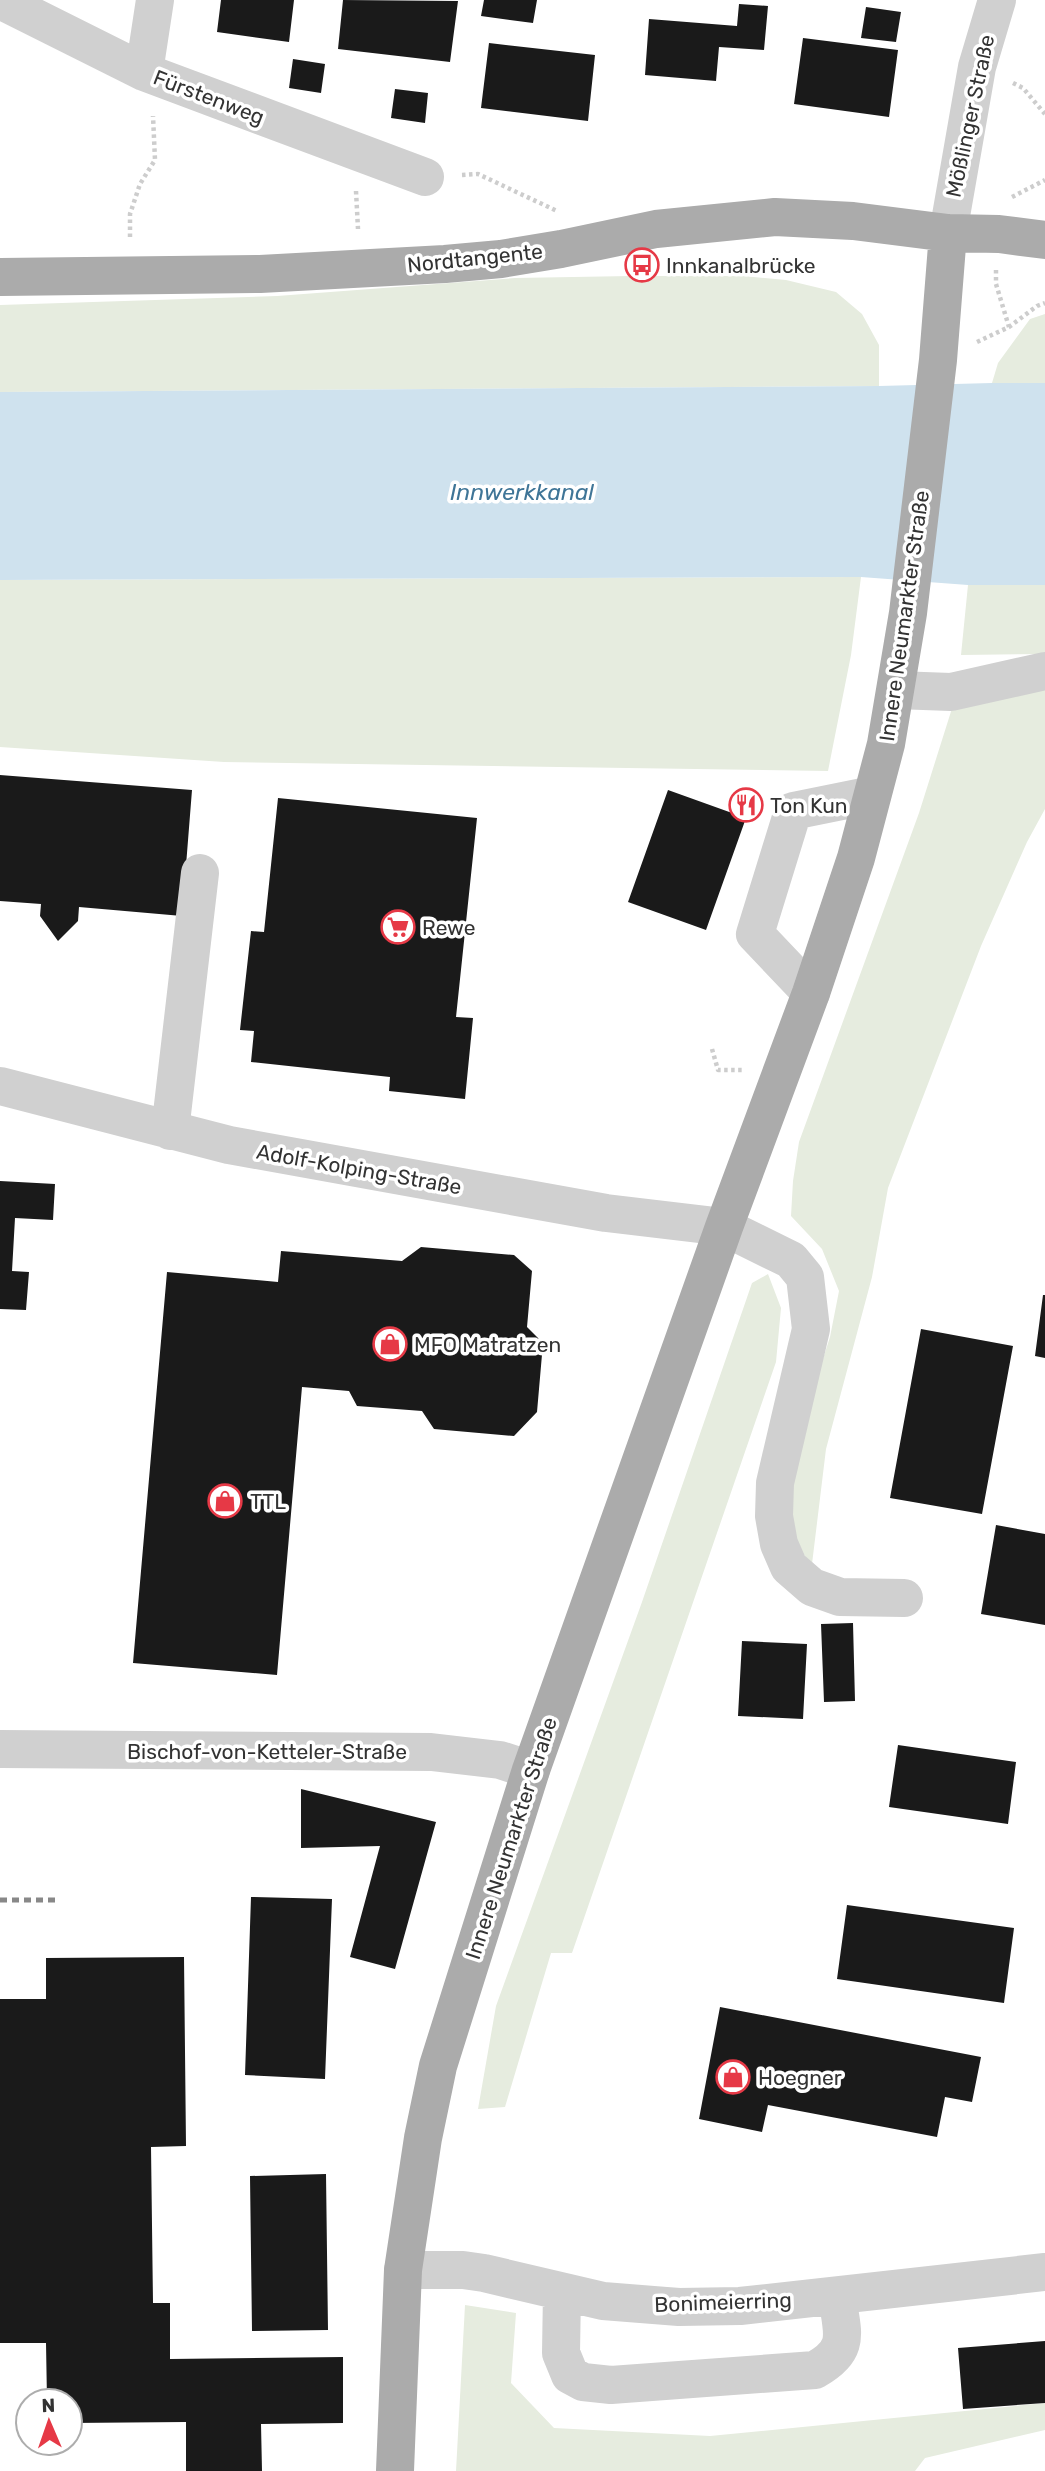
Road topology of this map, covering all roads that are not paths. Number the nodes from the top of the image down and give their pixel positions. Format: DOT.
graph roads {
  1 [pos="0,0"];
  2 [pos="155,0"];
  3 [pos="996,0"];
  4 [pos="150,74"];
  5 [pos="425,177"];
  6 [pos="947,233"];
  7 [pos="1045,240"];
  8 [pos="0,277"];
  9 [pos="1045,671"];
  10 [pos="896,690"];
  11 [pos="872,795"];
  12 [pos="200,873"];
  13 [pos="811,993"];
  14 [pos="0,1086"];
  15 [pos="170,1131"];
  16 [pos="724,1227"];
  17 [pos="904,1598"];
  18 [pos="0,1749"];
  19 [pos="531,1770"];
  20 [pos="403,2270"];
  21 [pos="1045,2272"];
  22 [pos="562,2292"];
  23 [pos="836,2296"];
  24 [pos="395,2471"];
  1 -- 4 [label="street, Fürstenweg"];
  2 -- 4 [label="street"];
  3 -- 6 [label="street, Mößlinger Straße"];
  4 -- 5 [label="street, Fürstenweg"];
  6 -- 7 [label="main road, Nordtangente"];
  6 -- 8 [label="main road, Nordtangente"];
  6 -- 10 [label="main road, Innere Neumarkter Straße"];
  9 -- 10 [label="street"];
  10 -- 11 [label="main road, Innere Neumarkter Straße"];
  11 -- 13 [label="main road, Innere Neumarkter Straße"];
  11 -- 13 [label="street"];
  12 -- 15 [label="street"];
  13 -- 16 [label="main road, Innere Neumarkter Straße"];
  14 -- 15 [label="street, Adolf-Kolping-Straße"];
  15 -- 16 [label="street, Adolf-Kolping-Straße"];
  16 -- 17 [label="street"];
  16 -- 19 [label="main road, Innere Neumarkter Straße"];
  18 -- 19 [label="street, Bischof-von-Ketteler-Straße"];
  19 -- 20 [label="main road, Innere Neumarkter Straße"];
  20 -- 22 [label="street, Bonimeierring"];
  20 -- 24 [label="main road, Innere Neumarkter Straße"];
  21 -- 23 [label="street, Bonimeierring"];
  22 -- 23 [label="street, Bonimeierring"];
  22 -- 23 [label="street"];
}
